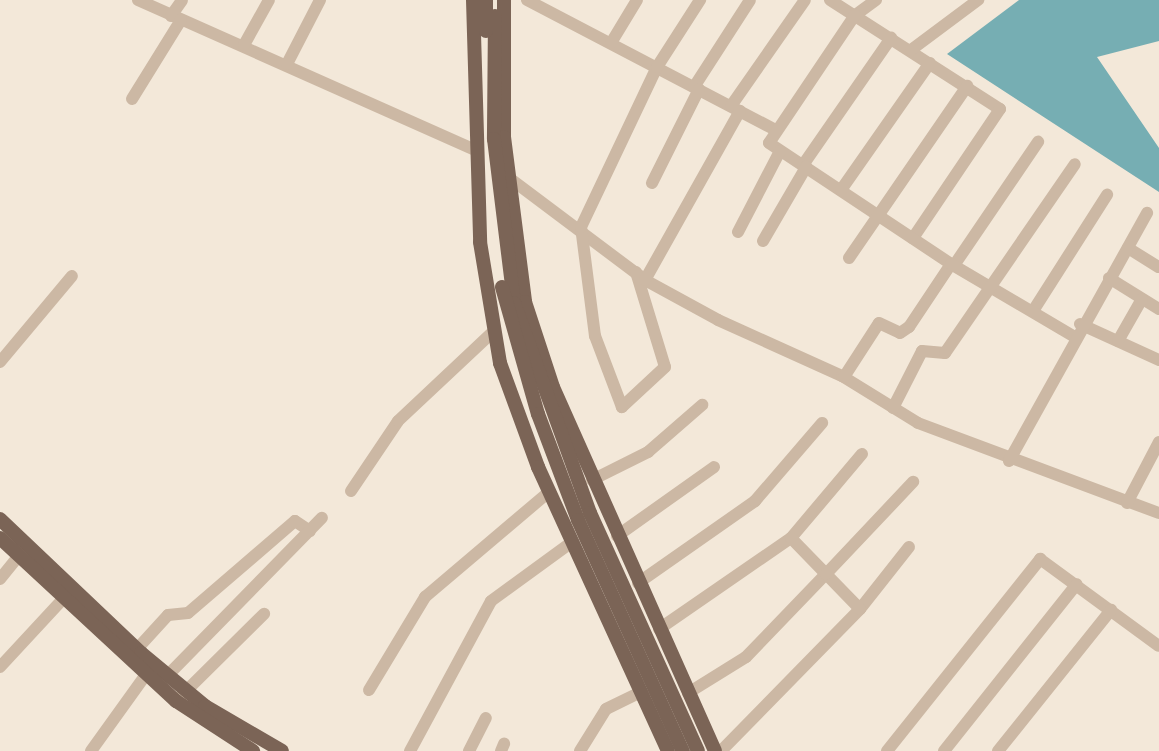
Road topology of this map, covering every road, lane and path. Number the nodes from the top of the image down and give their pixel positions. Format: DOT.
graph roads {
  1 [pos="138,0"];
  2 [pos="182,0"];
  3 [pos="269,0"];
  4 [pos="320,0"];
  5 [pos="473,0"];
  6 [pos="486,0"];
  7 [pos="495,0"];
  8 [pos="504,0"];
  9 [pos="527,0"];
  10 [pos="637,0"];
  11 [pos="700,0"];
  12 [pos="750,0"];
  13 [pos="805,0"];
  14 [pos="830,0"];
  15 [pos="876,0"];
  16 [pos="978,0"];
  17 [pos="855,15"];
  18 [pos="176,18"];
  19 [pos="891,38"];
  20 [pos="611,43"];
  21 [pos="244,45"];
  22 [pos="911,50"];
  23 [pos="930,63"];
  24 [pos="287,64"];
  25 [pos="657,67"];
  26 [pos="967,86"];
  27 [pos="696,88"];
  28 [pos="132,99"];
  29 [pos="735,108"];
  30 [pos="774,129"];
  31 [pos="1038,142"];
  32 [pos="475,150"];
  33 [pos="780,151"];
  34 [pos="1075,164"];
  35 [pos="805,166"];
  36 [pos="508,177"];
  37 [pos="652,183"];
  38 [pos="841,190"];
  39 [pos="1107,195"];
  40 [pos="1147,213"];
  41 [pos="877,214"];
  42 [pos="581,227"];
  43 [pos="738,232"];
  44 [pos="913,238"];
  45 [pos="763,241"];
  46 [pos="1128,248"];
  47 [pos="849,258"];
  48 [pos="953,264"];
  49 [pos="1159,267"];
  50 [pos="72,276"];
  51 [pos="640,276"];
  52 [pos="1109,278"];
  53 [pos="992,286"];
  54 [pos="1142,299"];
  55 [pos="1159,309"];
  56 [pos="1033,311"];
  57 [pos="1077,330"];
  58 [pos="494,331"];
  59 [pos="1118,341"];
  60 [pos="1159,360"];
  61 [pos="0,362"];
  62 [pos="844,377"];
  63 [pos="702,405"];
  64 [pos="893,408"];
  65 [pos="822,423"];
  66 [pos="1159,442"];
  67 [pos="862,454"];
  68 [pos="1009,461"];
  69 [pos="714,467"];
  70 [pos="592,480"];
  71 [pos="913,482"];
  72 [pos="351,491"];
  73 [pos="549,492"];
  74 [pos="1127,503"];
  75 [pos="1159,513"];
  76 [pos="322,518"];
  77 [pos="0,519"];
  78 [pos="310,531"];
  79 [pos="617,536"];
  80 [pos="0,538"];
  81 [pos="791,538"];
  82 [pos="572,542"];
  83 [pos="909,547"];
  84 [pos="18,557"];
  85 [pos="826,574"];
  86 [pos="0,579"];
  87 [pos="638,583"];
  88 [pos="1077,584"];
  89 [pos="62,600"];
  90 [pos="860,609"];
  91 [pos="1111,610"];
  92 [pos="264,614"];
  93 [pos="659,629"];
  94 [pos="1159,646"];
  95 [pos="137,649"];
  96 [pos="0,667"];
  97 [pos="150,670"];
  98 [pos="168,675"];
  99 [pos="369,690"];
  100 [pos="641,692"];
  101 [pos="688,693"];
  102 [pos="182,696"];
  103 [pos="486,718"];
  104 [pos="946,750"];
  105 [pos="91,751"];
  106 [pos="253,751"];
  107 [pos="282,751"];
  108 [pos="410,751"];
  109 [pos="469,751"];
  110 [pos="580,751"];
  111 [pos="668,751"];
  112 [pos="683,751"];
  113 [pos="698,751"];
  114 [pos="718,751"];
  115 [pos="887,751"];
  116 [pos="998,751"];
  1 -- 18 [label="street"];
  2 -- 18 [label="street"];
  3 -- 21 [label="street"];
  4 -- 24 [label="street"];
  5 -- 32 [label="main road"];
  6 -- 112 [label="main road"];
  7 -- 113 [label="main road"];
  8 -- 36 [label="main road"];
  9 -- 20 [label="street"];
  10 -- 20 [label="street"];
  11 -- 25 [label="street"];
  12 -- 27 [label="street"];
  13 -- 29 [label="street"];
  14 -- 17 [label="street"];
  15 -- 17 [label="street"];
  16 -- 22 [label="street"];
  17 -- 19 [label="street"];
  17 -- 30 [label="street"];
  18 -- 21 [label="street"];
  18 -- 28 [label="street"];
  19 -- 22 [label="street"];
  19 -- 35 [label="street"];
  20 -- 25 [label="street"];
  21 -- 24 [label="street"];
  22 -- 23 [label="street"];
  23 -- 26 [label="street"];
  23 -- 38 [label="street"];
  24 -- 32 [label="street"];
  25 -- 27 [label="street"];
  25 -- 42 [label="street"];
  26 -- 41 [label="street"];
  26 -- 44 [label="street"];
  27 -- 29 [label="street"];
  27 -- 37 [label="street"];
  29 -- 30 [label="street"];
  29 -- 51 [label="street"];
  30 -- 33 [label="street"];
  31 -- 48 [label="street"];
  32 -- 58 [label="main road"];
  33 -- 35 [label="street"];
  33 -- 43 [label="street"];
  34 -- 53 [label="street"];
  35 -- 38 [label="street"];
  35 -- 45 [label="street"];
  36 -- 42 [label="street"];
  36 -- 70 [label="main road"];
  38 -- 41 [label="street"];
  39 -- 56 [label="street"];
  40 -- 46 [label="street"];
  41 -- 44 [label="street"];
  41 -- 47 [label="street"];
  42 -- 51 [label="street"];
  42 -- 51 [label="street"];
  44 -- 48 [label="street"];
  46 -- 49 [label="street"];
  46 -- 52 [label="street"];
  48 -- 53 [label="street"];
  48 -- 62 [label="street"];
  50 -- 61 [label="street"];
  51 -- 62 [label="street"];
  52 -- 54 [label="street"];
  52 -- 57 [label="street"];
  53 -- 56 [label="street"];
  53 -- 64 [label="street"];
  54 -- 55 [label="street"];
  54 -- 59 [label="street"];
  56 -- 57 [label="street"];
  57 -- 59 [label="street"];
  57 -- 68 [label="street"];
  58 -- 72 [label="street"];
  58 -- 73 [label="main road"];
  59 -- 60 [label="street"];
  62 -- 64 [label="street"];
  63 -- 70 [label="street"];
  64 -- 68 [label="street"];
  65 -- 87 [label="street"];
  66 -- 74 [label="street"];
  67 -- 81 [label="street"];
  68 -- 74 [label="street"];
  69 -- 79 [label="street"];
  70 -- 79 [label="main road"];
  71 -- 85 [label="street"];
  73 -- 82 [label="main road"];
  73 -- 99 [label="street"];
  74 -- 75 [label="street"];
  76 -- 78 [label="street"];
  77 -- 95 [label="main road"];
  78 -- 95 [label="street"];
  78 -- 98 [label="street"];
  79 -- 87 [label="main road"];
  80 -- 84 [label="main road"];
  81 -- 85 [label="street"];
  81 -- 93 [label="street"];
  82 -- 100 [label="main road"];
  82 -- 108 [label="street"];
  83 -- 90 [label="street"];
  84 -- 86 [label="street"];
  84 -- 89 [label="main road"];
  85 -- 90 [label="street"];
  85 -- 101 [label="street"];
  87 -- 93 [label="main road"];
  88 -- 91 [label="street"];
  88 -- 104 [label="street"];
  88 -- 115 [label="street"];
  89 -- 96 [label="street"];
  89 -- 97 [label="main road"];
  90 -- 114 [label="street"];
  91 -- 94 [label="street"];
  91 -- 116 [label="street"];
  92 -- 102 [label="street"];
  93 -- 101 [label="main road"];
  95 -- 97 [label="main road"];
  97 -- 98 [label="main road"];
  97 -- 102 [label="main road"];
  97 -- 105 [label="street"];
  98 -- 102 [label="main road"];
  100 -- 110 [label="street"];
  100 -- 111 [label="main road"];
  101 -- 114 [label="main road"];
  102 -- 106 [label="main road"];
  102 -- 107 [label="main road"];
  103 -- 109 [label="street"];
}
